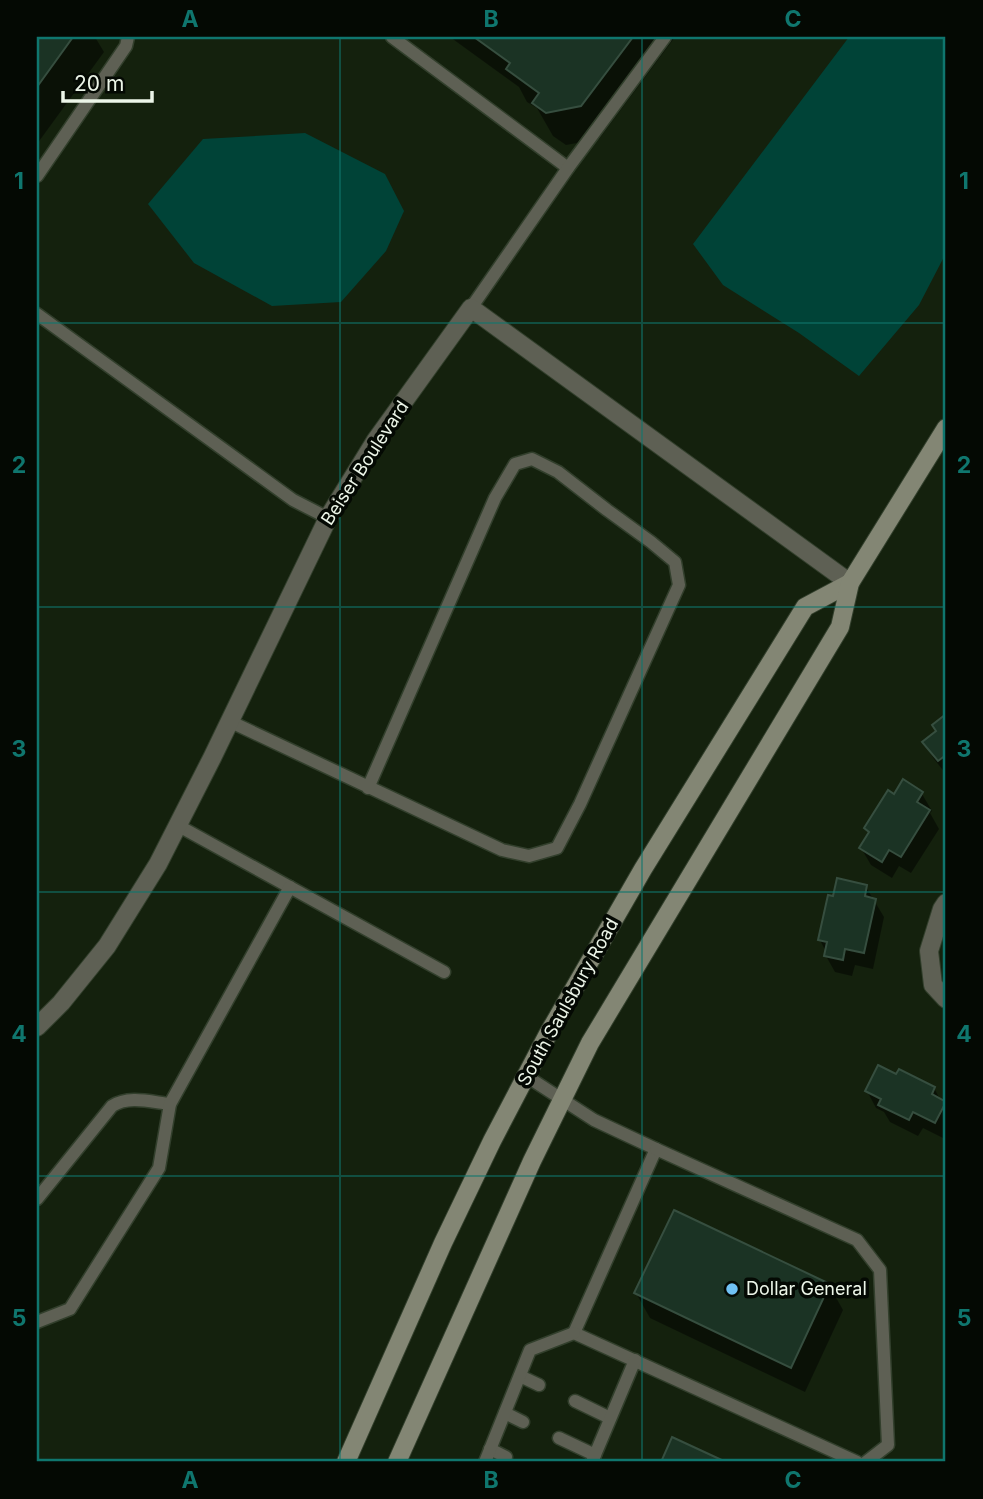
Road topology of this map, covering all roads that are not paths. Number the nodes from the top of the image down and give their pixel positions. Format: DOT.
graph roads {
  1 [pos="128,37"];
  2 [pos="392,37"];
  3 [pos="665,37"];
  4 [pos="568,168"];
  5 [pos="37,176"];
  6 [pos="471,308"];
  7 [pos="37,314"];
  8 [pos="946,428"];
  9 [pos="328,518"];
  10 [pos="850,583"];
  11 [pos="229,722"];
  12 [pos="369,788"];
  13 [pos="177,825"];
  14 [pos="290,887"];
  15 [pos="946,903"];
  16 [pos="444,972"];
  17 [pos="946,999"];
  18 [pos="37,1027"];
  19 [pos="526,1076"];
  20 [pos="563,1099"];
  21 [pos="170,1104"];
  22 [pos="656,1149"];
  23 [pos="37,1199"];
  24 [pos="37,1322"];
  25 [pos="574,1333"];
  26 [pos="635,1360"];
  27 [pos="520,1376"];
  28 [pos="539,1385"];
  29 [pos="575,1401"];
  30 [pos="505,1413"];
  31 [pos="610,1418"];
  32 [pos="523,1422"];
  33 [pos="559,1438"];
  34 [pos="490,1450"];
  35 [pos="506,1457"];
  36 [pos="594,1459"];
  37 [pos="346,1462"];
  38 [pos="397,1462"];
  39 [pos="485,1462"];
  40 [pos="857,1462"];
  41 [pos="866,1462"];
  1 -- 5 [label="lane"];
  2 -- 4 [label="lane"];
  3 -- 4 [label="lane"];
  4 -- 6 [label="lane"];
  6 -- 9 [label="street, Beiser Boulevard"];
  6 -- 10 [label="street"];
  7 -- 9 [label="lane"];
  8 -- 10 [label="main road"];
  9 -- 11 [label="street, Beiser Boulevard"];
  10 -- 19 [label="main road, South Saulsbury Road"];
  10 -- 20 [label="main road"];
  11 -- 12 [label="lane"];
  11 -- 13 [label="street, Beiser Boulevard"];
  12 -- 12 [label="lane"];
  13 -- 14 [label="lane"];
  13 -- 18 [label="street, Beiser Boulevard"];
  14 -- 16 [label="lane"];
  14 -- 21 [label="lane"];
  15 -- 17 [label="street"];
  19 -- 20 [label="lane"];
  19 -- 37 [label="main road, South Saulsbury Road"];
  20 -- 22 [label="lane"];
  20 -- 38 [label="main road"];
  21 -- 23 [label="lane"];
  21 -- 24 [label="lane"];
  22 -- 25 [label="lane"];
  22 -- 41 [label="lane"];
  25 -- 26 [label="lane"];
  25 -- 27 [label="lane"];
  26 -- 31 [label="lane"];
  26 -- 40 [label="lane"];
  27 -- 28 [label="lane"];
  27 -- 30 [label="lane"];
  29 -- 31 [label="lane"];
  30 -- 32 [label="lane"];
  30 -- 34 [label="lane"];
  31 -- 36 [label="lane"];
  33 -- 36 [label="lane"];
  34 -- 35 [label="lane"];
  34 -- 39 [label="lane"];
}
